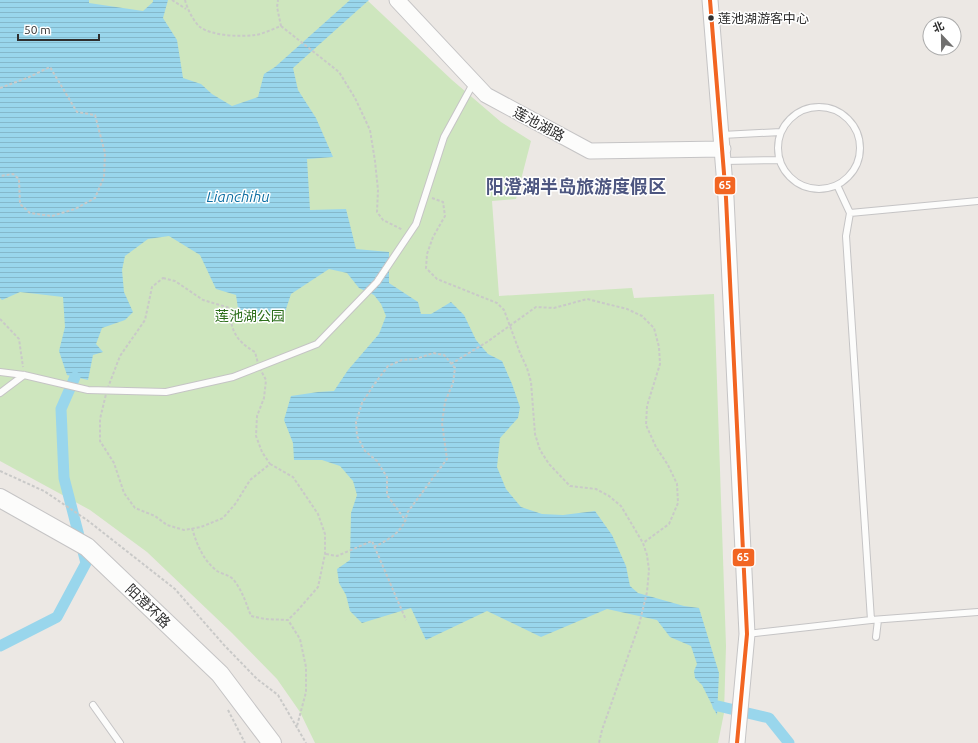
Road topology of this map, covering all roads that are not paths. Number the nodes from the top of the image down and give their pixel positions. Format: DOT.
graph roads {
  1 [pos="397,0"];
  2 [pos="710,0"];
  3 [pos="474,82"];
  4 [pos="781,132"];
  5 [pos="723,148"];
  6 [pos="780,160"];
  7 [pos="837,185"];
  8 [pos="978,201"];
  9 [pos="850,213"];
  10 [pos="0,372"];
  11 [pos="24,375"];
  12 [pos="0,393"];
  13 [pos="0,498"];
  14 [pos="978,612"];
  15 [pos="875,620"];
  16 [pos="747,634"];
  17 [pos="876,637"];
  18 [pos="93,705"];
  19 [pos="737,739"];
  20 [pos="120,743"];
  21 [pos="272,743"];
  1 -- 3 [label="street, 莲池湖路"];
  2 -- 5 [label="street"];
  3 -- 5 [label="street, 莲池湖路"];
  3 -- 11 [label="lane"];
  4 -- 5 [label="lane"];
  4 -- 6 [label="lane"];
  4 -- 7 [label="lane"];
  5 -- 6 [label="lane"];
  5 -- 16 [label="street"];
  6 -- 7 [label="lane"];
  7 -- 9 [label="lane"];
  8 -- 9 [label="lane"];
  9 -- 15 [label="lane"];
  10 -- 11 [label="lane"];
  11 -- 12 [label="lane"];
  13 -- 21 [label="main road, 阳澄环路"];
  14 -- 15 [label="lane"];
  15 -- 16 [label="lane"];
  15 -- 17 [label="lane"];
  16 -- 19 [label="street"];
  18 -- 20 [label="lane"];
}
